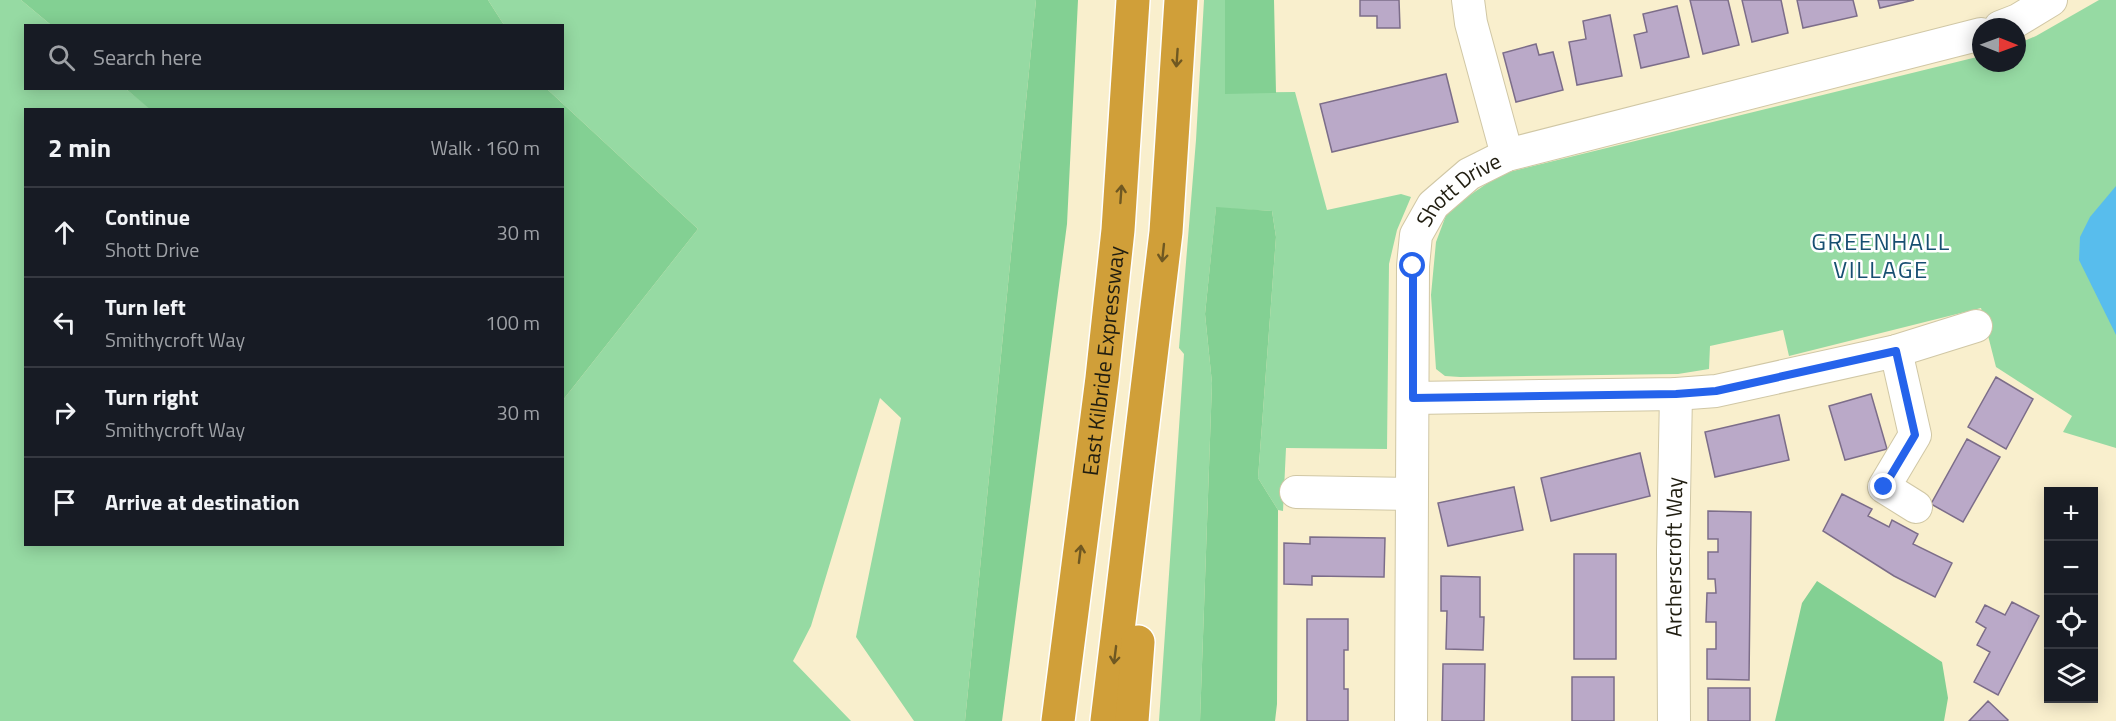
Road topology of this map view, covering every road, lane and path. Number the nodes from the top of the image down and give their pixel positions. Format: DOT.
graph roads {
  1 [pos="1133,0"];
  2 [pos="1180,0"];
  3 [pos="1468,0"];
  4 [pos="2052,0"];
  5 [pos="2021,18"];
  6 [pos="1972,36"];
  7 [pos="1507,155"];
  8 [pos="1976,326"];
  9 [pos="1896,351"];
  10 [pos="1150,373"];
  11 [pos="1676,394"];
  12 [pos="1413,398"];
  13 [pos="1296,492"];
  14 [pos="1412,494"];
  15 [pos="1916,507"];
  16 [pos="1072,612"];
  17 [pos="1035,721"];
  18 [pos="1059,721"];
  19 [pos="1107,721"];
  20 [pos="1132,721"];
  21 [pos="1411,721"];
  22 [pos="1674,721"];
  16 -- 1 [label="highway, East Kilbride Expressway, one-way"];
  2 -- 10 [label="highway, East Kilbride Expressway, one-way"];
  3 -- 7 [label="street"];
  4 -- 5 [label="street"];
  6 -- 7 [label="street, Shott Drive"];
  7 -- 12 [label="street, Shott Drive"];
  8 -- 9 [label="street"];
  9 -- 11 [label="street"];
  9 -- 15 [label="street"];
  10 -- 19 [label="highway, East Kilbride Expressway, one-way"];
  10 -- 20 [label="highway"];
  11 -- 12 [label="street"];
  11 -- 22 [label="street, Archerscroft Way"];
  12 -- 14 [label="street, Shott Drive"];
  13 -- 14 [label="street"];
  14 -- 21 [label="street, Shott Drive"];
  16 -- 17 [label="highway"];
  16 -- 18 [label="highway, East Kilbride Expressway"];
}
